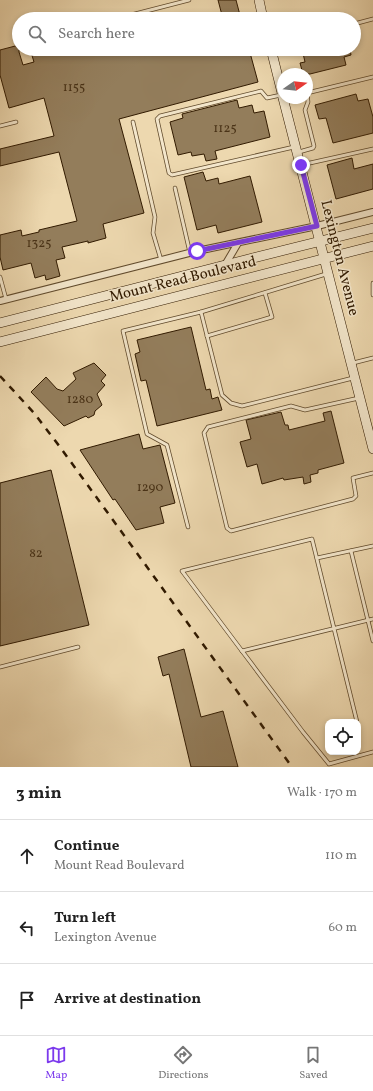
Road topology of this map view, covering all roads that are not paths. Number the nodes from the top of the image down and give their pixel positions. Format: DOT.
graph roads {
  1 [pos="189,0"];
  2 [pos="259,0"];
  3 [pos="142,12"];
  4 [pos="262,12"];
  5 [pos="373,19"];
  6 [pos="361,22"];
  7 [pos="273,56"];
  8 [pos="277,71"];
  9 [pos="373,77"];
  10 [pos="313,92"];
  11 [pos="277,97"];
  12 [pos="286,104"];
  13 [pos="307,104"];
  14 [pos="16,122"];
  15 [pos="133,122"];
  16 [pos="0,126"];
  17 [pos="297,149"];
  18 [pos="373,149"];
  19 [pos="301,165"];
  20 [pos="175,188"];
  21 [pos="373,212"];
  22 [pos="317,226"];
  23 [pos="373,228"];
  24 [pos="320,241"];
  25 [pos="238,243"];
  26 [pos="373,246"];
  27 [pos="190,253"];
  28 [pos="325,258"];
  29 [pos="161,260"];
  30 [pos="225,265"];
  31 [pos="329,273"];
  32 [pos="0,277"];
  33 [pos="373,283"];
  34 [pos="265,293"];
  35 [pos="373,295"];
  36 [pos="3,300"];
  37 [pos="202,312"];
  38 [pos="0,323"];
  39 [pos="207,336"];
  40 [pos="0,342"];
  41 [pos="373,358"];
  42 [pos="351,363"];
  43 [pos="355,377"];
  44 [pos="360,398"];
  45 [pos="373,449"];
  46 [pos="373,473"];
  47 [pos="188,527"];
  48 [pos="373,546"];
  49 [pos="351,551"];
  50 [pos="317,558"];
  51 [pos="373,619"];
  52 [pos="368,620"];
  53 [pos="335,628"];
  54 [pos="373,641"];
  55 [pos="78,647"];
  56 [pos="242,651"];
  57 [pos="0,667"];
  58 [pos="356,719"];
  59 [pos="373,752"];
  1 -- 3 [label="lane"];
  2 -- 4 [label="main road"];
  5 -- 6 [label="lane"];
  7 -- 8 [label="main road, Lexington Avenue"];
  9 -- 10 [label="lane"];
  11 -- 17 [label="lane"];
  12 -- 17 [label="main road, Lexington Avenue"];
  13 -- 17 [label="lane"];
  14 -- 16 [label="lane"];
  15 -- 29 [label="lane"];
  17 -- 19 [label="main road, Lexington Avenue"];
  18 -- 19 [label="lane"];
  19 -- 22 [label="main road, Lexington Avenue"];
  20 -- 27 [label="lane"];
  21 -- 22 [label="street, Mount Read Boulevard"];
  22 -- 24 [label="main road, Lexington Avenue"];
  22 -- 25 [label="street, Mount Read Boulevard"];
  23 -- 24 [label="main road, Mount Read Boulevard"];
  24 -- 28 [label="main road, Lexington Avenue"];
  24 -- 30 [label="main road, Mount Read Boulevard"];
  25 -- 27 [label="street, Mount Read Boulevard"];
  25 -- 30 [label="street, Mount Read Boulevard"];
  26 -- 28 [label="main road, Mount Read Boulevard"];
  27 -- 29 [label="street, Mount Read Boulevard"];
  28 -- 31 [label="main road, Lexington Avenue"];
  28 -- 40 [label="main road, Mount Read Boulevard"];
  29 -- 36 [label="street, Mount Read Boulevard"];
  30 -- 38 [label="main road, Mount Read Boulevard"];
  31 -- 34 [label="lane"];
  31 -- 42 [label="main road, Lexington Avenue"];
  32 -- 36 [label="lane"];
  33 -- 35 [label="lane"];
  34 -- 37 [label="lane"];
  34 -- 39 [label="lane"];
  37 -- 39 [label="lane"];
  37 -- 47 [label="lane"];
  39 -- 43 [label="lane"];
  41 -- 42 [label="lane"];
  42 -- 43 [label="main road, Lexington Avenue"];
  43 -- 44 [label="main road, Lexington Avenue"];
  44 -- 45 [label="main road, Lexington Avenue"];
  44 -- 46 [label="lane"];
  48 -- 49 [label="lane"];
  49 -- 50 [label="lane"];
  49 -- 52 [label="lane"];
  50 -- 53 [label="lane"];
  50 -- 56 [label="lane"];
  51 -- 52 [label="lane"];
  52 -- 53 [label="lane"];
  52 -- 54 [label="lane"];
  53 -- 56 [label="lane"];
  53 -- 58 [label="lane"];
  55 -- 57 [label="lane"];
  56 -- 59 [label="lane"];
}
